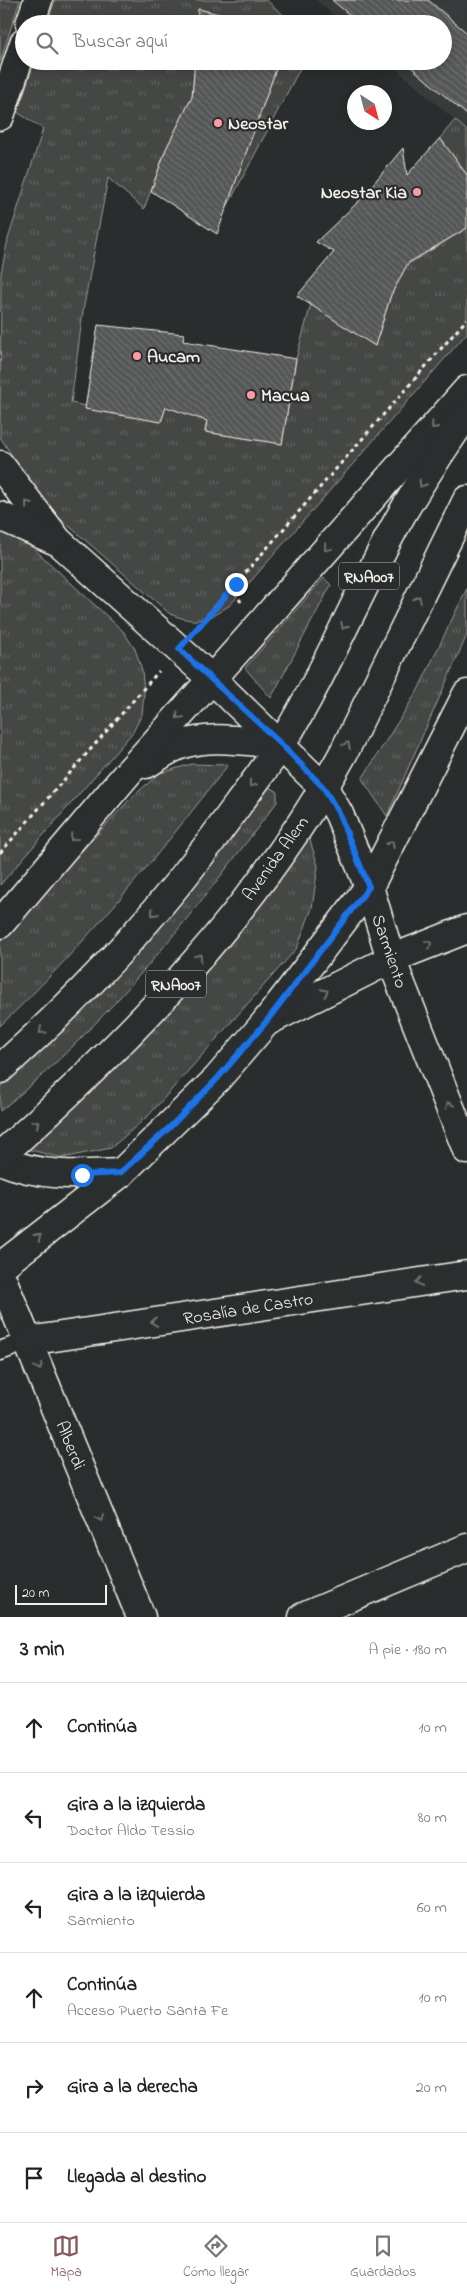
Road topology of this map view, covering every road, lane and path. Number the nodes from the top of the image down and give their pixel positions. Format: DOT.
graph roads {
  1 [pos="38,0"];
  2 [pos="33,15"];
  3 [pos="15,70"];
  4 [pos="0,116"];
  5 [pos="467,319"];
  6 [pos="467,390"];
  7 [pos="467,413"];
  8 [pos="0,465"];
  9 [pos="467,500"];
  10 [pos="0,516"];
  11 [pos="58,542"];
  12 [pos="179,649"];
  13 [pos="212,679"];
  14 [pos="467,694"];
  15 [pos="281,744"];
  16 [pos="127,774"];
  17 [pos="324,788"];
  18 [pos="0,853"];
  19 [pos="369,887"];
  20 [pos="0,924"];
  21 [pos="467,929"];
  22 [pos="391,960"];
  23 [pos="266,1022"];
  24 [pos="0,1069"];
  25 [pos="467,1150"];
  26 [pos="0,1156"];
  27 [pos="0,1160"];
  28 [pos="120,1173"];
  29 [pos="0,1267"];
  30 [pos="0,1274"];
  31 [pos="467,1275"];
  32 [pos="28,1341"];
  33 [pos="0,1351"];
  34 [pos="467,1548"];
  35 [pos="141,1617"];
  36 [pos="303,1617"];
  1 -- 2 [label="main road"];
  3 -- 4 [label="main road"];
  5 -- 12 [label="path"];
  6 -- 13 [label="main road, one-way"];
  7 -- 15 [label="main road, RNA007, one-way"];
  11 -- 8 [label="main road, one-way"];
  17 -- 9 [label="main road, Avenida Alem / RNA007, one-way"];
  10 -- 11 [label="main road"];
  11 -- 12 [label="main road, Sarmiento"];
  12 -- 13 [label="main road, Sarmiento"];
  12 -- 18 [label="path"];
  13 -- 15 [label="main road, Sarmiento"];
  13 -- 16 [label="main road, one-way"];
  19 -- 14 [label="main road, one-way"];
  15 -- 16 [label="main road"];
  15 -- 17 [label="main road, Sarmiento"];
  15 -- 24 [label="main road, RNA007, one-way"];
  16 -- 20 [label="main road, one-way"];
  17 -- 19 [label="main road, Sarmiento"];
  26 -- 17 [label="main road, Avenida Alem / RNA007, one-way"];
  19 -- 22 [label="main road, Sarmiento"];
  19 -- 23 [label="main road"];
  22 -- 21 [label="main road, one-way"];
  23 -- 22 [label="main road, one-way"];
  25 -- 22 [label="main road, Sarmiento, one-way"];
  23 -- 28 [label="main road"];
  27 -- 28 [label="main road"];
  29 -- 28 [label="main road, one-way"];
  30 -- 32 [label="main road, Alberdi"];
  31 -- 32 [label="main road, Rosalía de Castro, one-way"];
  32 -- 33 [label="lane"];
  32 -- 35 [label="main road, Alberdi, one-way"];
  34 -- 36 [label="main road"];
}
